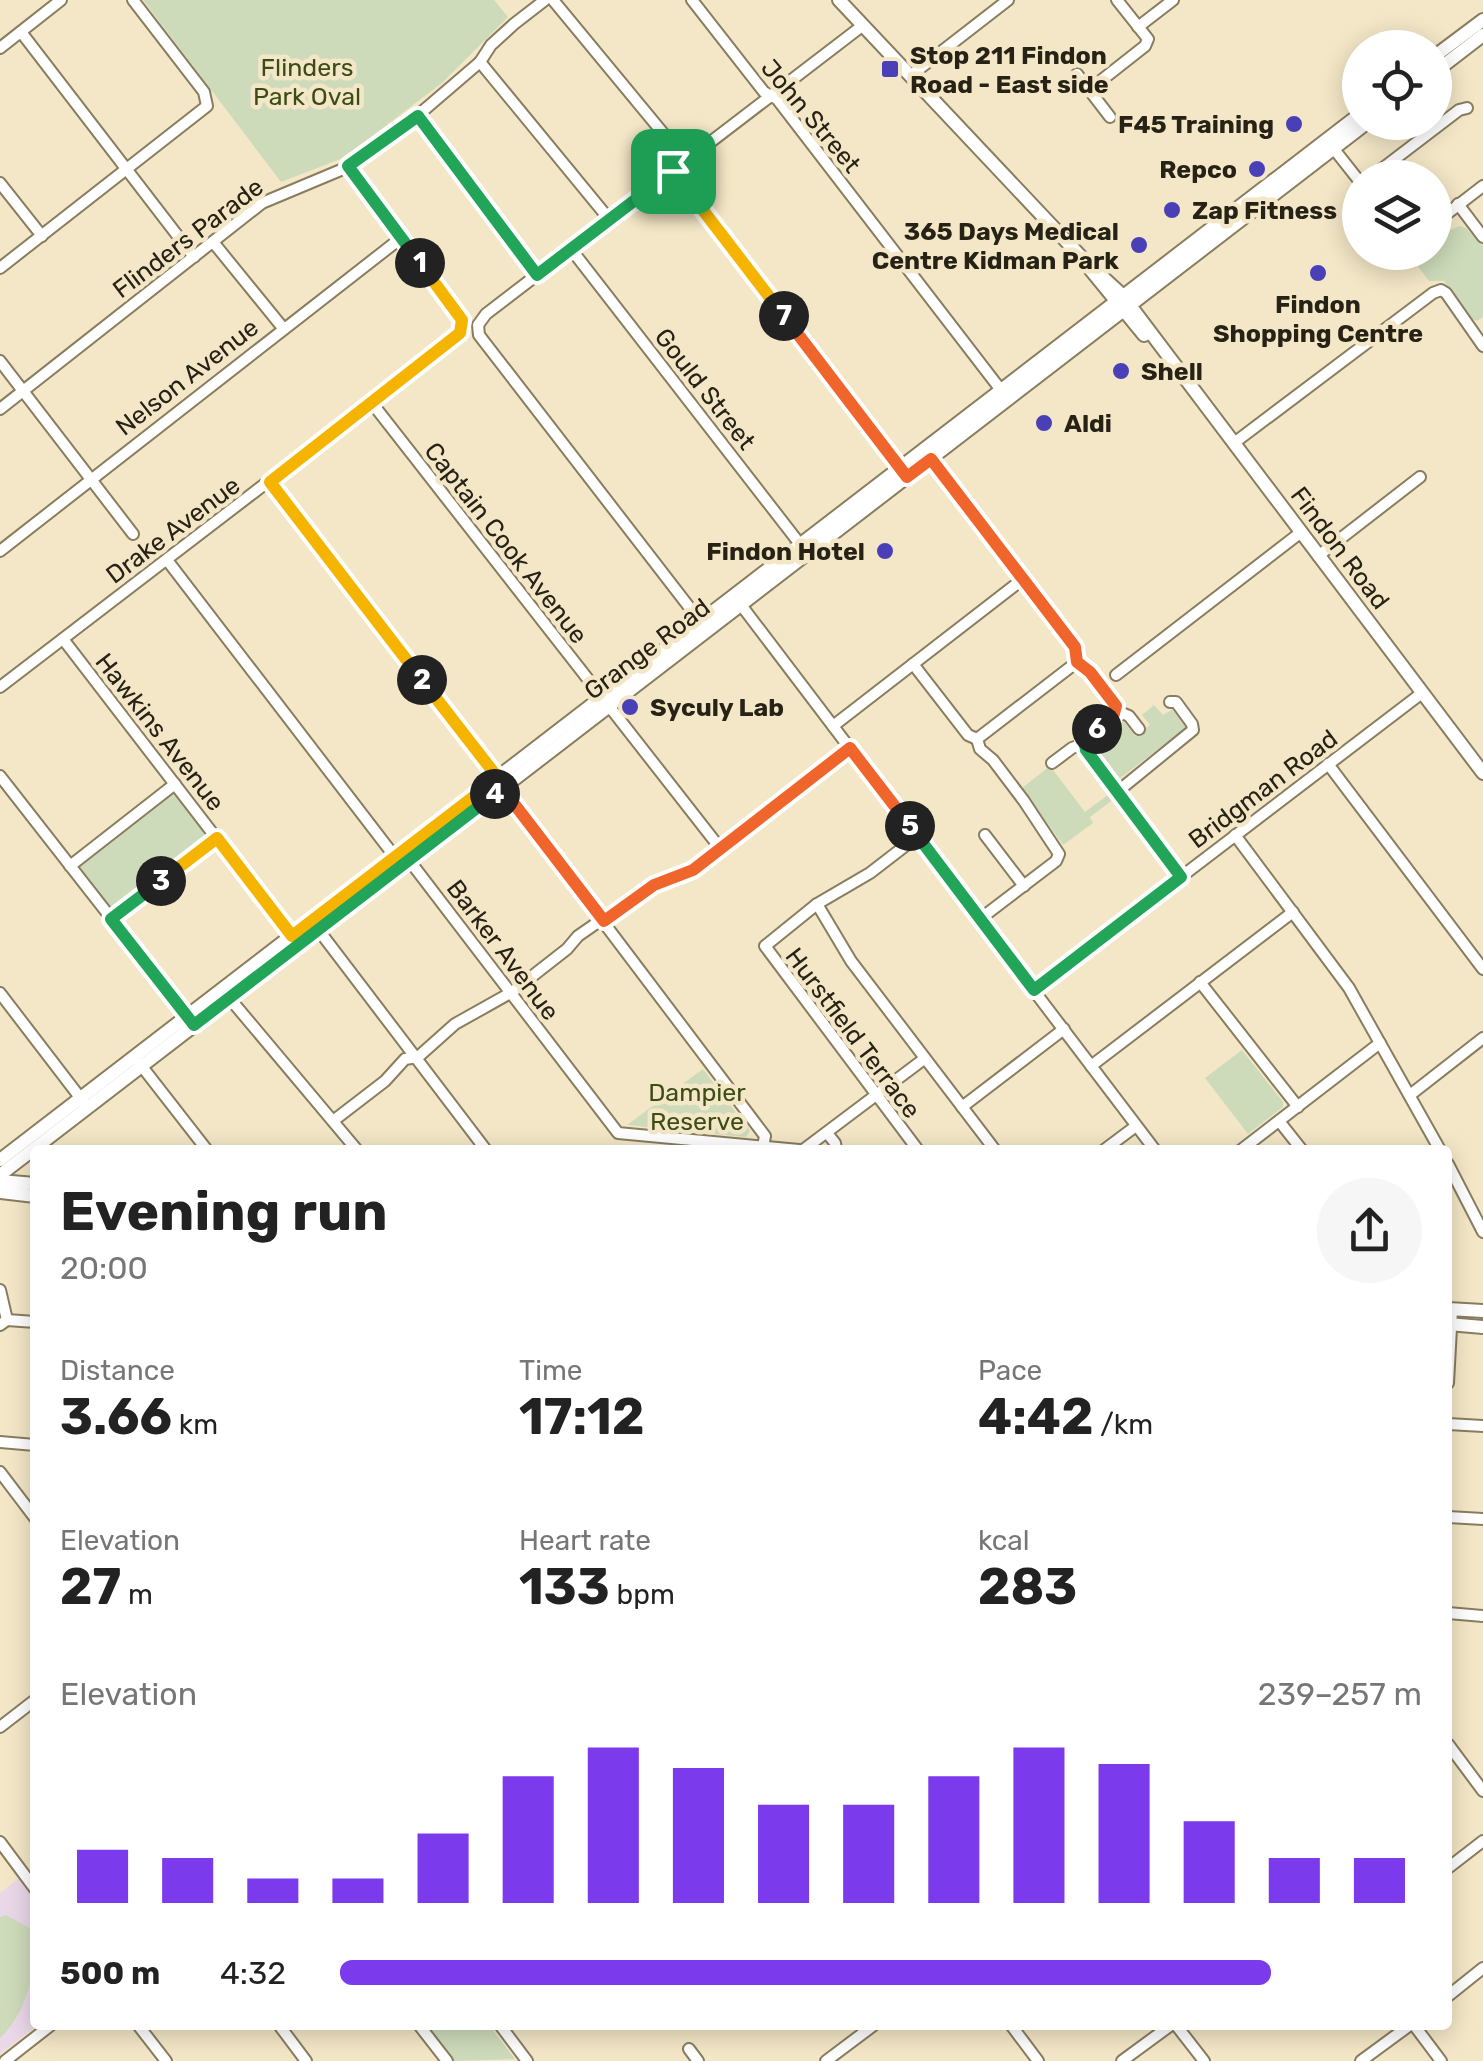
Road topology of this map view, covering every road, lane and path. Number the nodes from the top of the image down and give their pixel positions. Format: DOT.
graph roads {
  1 [pos="61,0"];
  2 [pos="133,0"];
  3 [pos="545,0"];
  4 [pos="553,0"];
  5 [pos="692,0"];
  6 [pos="839,0"];
  7 [pos="1008,0"];
  8 [pos="1118,0"];
  9 [pos="1173,0"];
  10 [pos="1483,20"];
  11 [pos="862,26"];
  12 [pos="1138,27"];
  13 [pos="20,32"];
  14 [pos="1483,35"];
  15 [pos="1452,43"];
  16 [pos="0,48"];
  17 [pos="1452,59"];
  18 [pos="480,62"];
  19 [pos="1077,74"];
  20 [pos="910,76"];
  21 [pos="1090,90"];
  22 [pos="771,96"];
  23 [pos="1467,108"];
  24 [pos="418,116"];
  25 [pos="1110,117"];
  26 [pos="1342,132"];
  27 [pos="1342,137"];
  28 [pos="1330,144"];
  29 [pos="686,160"];
  30 [pos="1343,160"];
  31 [pos="1394,160"];
  32 [pos="348,166"];
  33 [pos="128,170"];
  34 [pos="673,171"];
  35 [pos="0,183"];
  36 [pos="1483,186"];
  37 [pos="1257,198"];
  38 [pos="1458,204"];
  39 [pos="1452,209"];
  40 [pos="609,219"];
  41 [pos="42,236"];
  42 [pos="1483,236"];
  43 [pos="401,238"];
  44 [pos="213,242"];
  45 [pos="571,249"];
  46 [pos="194,257"];
  47 [pos="0,268"];
  48 [pos="537,275"];
  49 [pos="1103,281"];
  50 [pos="1139,284"];
  51 [pos="1154,287"];
  52 [pos="1123,304"];
  53 [pos="1101,321"];
  54 [pos="1483,324"];
  55 [pos="283,328"];
  56 [pos="1472,332"];
  57 [pos="1148,334"];
  58 [pos="1483,346"];
  59 [pos="0,361"];
  60 [pos="22,389"];
  61 [pos="1005,395"];
  62 [pos="372,403"];
  63 [pos="0,409"];
  64 [pos="1234,443"];
  65 [pos="927,454"];
  66 [pos="903,472"];
  67 [pos="91,477"];
  68 [pos="1420,477"];
  69 [pos="270,482"];
  70 [pos="1300,533"];
  71 [pos="134,534"];
  72 [pos="804,549"];
  73 [pos="0,550"];
  74 [pos="1318,556"];
  75 [pos="166,560"];
  76 [pos="1022,579"];
  77 [pos="737,601"];
  78 [pos="704,627"];
  79 [pos="63,638"];
  80 [pos="1077,662"];
  81 [pos="913,664"];
  82 [pos="1116,675"];
  83 [pos="0,688"];
  84 [pos="1422,693"];
  85 [pos="606,702"];
  86 [pos="1170,702"];
  87 [pos="1117,711"];
  88 [pos="833,726"];
  89 [pos="1139,729"];
  90 [pos="977,739"];
  91 [pos="1083,744"];
  92 [pos="850,748"];
  93 [pos="1478,756"];
  94 [pos="1052,763"];
  95 [pos="1328,764"];
  96 [pos="1483,773"];
  97 [pos="0,776"];
  98 [pos="500,783"];
  99 [pos="176,784"];
  100 [pos="1117,792"];
  101 [pos="984,835"];
  102 [pos="1236,835"];
  103 [pos="918,836"];
  104 [pos="217,838"];
  105 [pos="720,848"];
  106 [pos="402,858"];
  107 [pos="70,866"];
  108 [pos="1181,877"];
  109 [pos="1024,886"];
  110 [pos="817,904"];
  111 [pos="1293,912"];
  112 [pos="111,919"];
  113 [pos="980,919"];
  114 [pos="604,921"];
  115 [pos="315,925"];
  116 [pos="295,941"];
  117 [pos="1483,969"];
  118 [pos="1200,982"];
  119 [pos="1034,990"];
  120 [pos="512,992"];
  121 [pos="0,994"];
  122 [pos="226,994"];
  123 [pos="191,1021"];
  124 [pos="1064,1029"];
  125 [pos="1483,1038"];
  126 [pos="1380,1042"];
  127 [pos="418,1057"];
  128 [pos="924,1059"];
  129 [pos="138,1061"];
  130 [pos="1091,1066"];
  131 [pos="1410,1095"];
  132 [pos="875,1096"];
  133 [pos="84,1103"];
  134 [pos="962,1107"];
  135 [pos="1298,1107"];
  136 [pos="333,1121"];
  137 [pos="1280,1121"];
  138 [pos="1136,1126"];
  139 [pos="827,1132"];
  140 [pos="36,1145"];
  141 [pos="203,1145"];
  142 [pos="354,1145"];
  143 [pos="482,1145"];
  144 [pos="709,1145"];
  145 [pos="764,1145"];
  146 [pos="808,1145"];
  147 [pos="835,1145"];
  148 [pos="914,1145"];
  149 [pos="991,1145"];
  150 [pos="1111,1145"];
  151 [pos="1151,1145"];
  152 [pos="1248,1145"];
  153 [pos="1298,1145"];
  154 [pos="1437,1145"];
  155 [pos="30,1151"];
  156 [pos="0,1160"];
  157 [pos="16,1163"];
  158 [pos="1452,1172"];
  159 [pos="0,1178"];
  160 [pos="18,1183"];
  161 [pos="30,1184"];
  162 [pos="0,1192"];
  163 [pos="30,1195"];
  164 [pos="1483,1232"];
  165 [pos="0,1290"];
  166 [pos="1452,1309"];
  167 [pos="1483,1312"];
  168 [pos="30,1322"];
  169 [pos="3,1323"];
  170 [pos="1452,1324"];
  171 [pos="1483,1328"];
  172 [pos="1452,1424"];
  173 [pos="1483,1426"];
  174 [pos="0,1442"];
  175 [pos="30,1445"];
  176 [pos="0,1472"];
  177 [pos="30,1511"];
  178 [pos="1452,1517"];
  179 [pos="1483,1519"];
  180 [pos="1452,1613"];
  181 [pos="1483,1616"];
  182 [pos="30,1705"];
  183 [pos="0,1727"];
  184 [pos="1452,1749"];
  185 [pos="1483,1791"];
  186 [pos="1483,1841"];
  187 [pos="0,1842"];
  188 [pos="1452,1865"];
  189 [pos="30,1882"];
  190 [pos="1483,1968"];
  191 [pos="1452,1993"];
  192 [pos="45,2030"];
  193 [pos="142,2030"];
  194 [pos="282,2030"];
  195 [pos="423,2030"];
  196 [pos="504,2030"];
  197 [pos="867,2030"];
  198 [pos="1015,2030"];
  199 [pos="1167,2030"];
  200 [pos="1178,2030"];
  201 [pos="1405,2030"];
  202 [pos="1416,2030"];
  203 [pos="689,2049"];
  204 [pos="5,2061"];
  205 [pos="166,2061"];
  206 [pos="306,2061"];
  207 [pos="447,2061"];
  208 [pos="528,2061"];
  209 [pos="698,2061"];
  210 [pos="826,2061"];
  211 [pos="1038,2061"];
  212 [pos="1122,2061"];
  213 [pos="1204,2061"];
  214 [pos="1362,2061"];
  215 [pos="1441,2061"];
  1 -- 13 [label="street"];
  2 -- 33 [label="street"];
  3 -- 18 [label="street, Flinders Parade"];
  4 -- 29 [label="street"];
  5 -- 22 [label="street, John Street"];
  6 -- 11 [label="main road, Findon Road"];
  7 -- 20 [label="street"];
  8 -- 12 [label="street"];
  9 -- 12 [label="street"];
  10 -- 15 [label="main road"];
  11 -- 20 [label="main road, Findon Road"];
  11 -- 22 [label="street"];
  12 -- 21 [label="street"];
  13 -- 16 [label="street"];
  13 -- 33 [label="street"];
  14 -- 17 [label="main road"];
  18 -- 24 [label="street, Flinders Parade"];
  18 -- 40 [label="street"];
  19 -- 21 [label="street"];
  20 -- 49 [label="main road, Findon Road"];
  21 -- 25 [label="street"];
  22 -- 29 [label="street"];
  22 -- 61 [label="street, John Street"];
  23 -- 31 [label="street"];
  24 -- 32 [label="street, Flinders Parade"];
  24 -- 48 [label="street"];
  26 -- 28 [label="main road, Grange Road"];
  27 -- 28 [label="main road, Grange Road"];
  28 -- 30 [label="street"];
  28 -- 37 [label="main road, Grange Road"];
  29 -- 34 [label="street"];
  32 -- 43 [label="street"];
  32 -- 44 [label="street, Flinders Parade"];
  33 -- 41 [label="street"];
  33 -- 46 [label="street"];
  34 -- 40 [label="street"];
  34 -- 66 [label="street"];
  35 -- 41 [label="street"];
  36 -- 38 [label="street"];
  37 -- 50 [label="main road, Grange Road"];
  37 -- 51 [label="main road, Grange Road"];
  38 -- 39 [label="street"];
  38 -- 42 [label="street"];
  40 -- 45 [label="street"];
  41 -- 47 [label="street"];
  43 -- 55 [label="street, Nelson Avenue"];
  43 -- 62 [label="street, Drake Avenue"];
  44 -- 46 [label="street, Flinders Parade"];
  44 -- 55 [label="street"];
  45 -- 48 [label="street"];
  45 -- 72 [label="street, Gould Street"];
  46 -- 60 [label="street, Flinders Parade"];
  48 -- 78 [label="street"];
  49 -- 50 [label="main road"];
  49 -- 52 [label="main road, Findon Road"];
  49 -- 53 [label="main road"];
  50 -- 52 [label="main road, Grange Road"];
  51 -- 52 [label="main road, Grange Road"];
  51 -- 57 [label="main road"];
  52 -- 53 [label="main road, Grange Road"];
  52 -- 57 [label="main road, Findon Road"];
  53 -- 57 [label="main road"];
  53 -- 61 [label="main road, Grange Road"];
  54 -- 56 [label="street"];
  55 -- 67 [label="street, Nelson Avenue"];
  56 -- 58 [label="street"];
  56 -- 64 [label="street"];
  57 -- 64 [label="main road, Findon Road"];
  59 -- 60 [label="street"];
  60 -- 63 [label="street, Flinders Parade"];
  60 -- 67 [label="street"];
  61 -- 65 [label="main road, Grange Road"];
  62 -- 69 [label="street, Drake Avenue"];
  62 -- 85 [label="street, Captain Cook Avenue"];
  64 -- 70 [label="main road, Findon Road"];
  65 -- 66 [label="main road, Grange Road"];
  65 -- 76 [label="street"];
  66 -- 72 [label="main road, Grange Road"];
  67 -- 71 [label="street"];
  67 -- 73 [label="street, Nelson Avenue"];
  68 -- 74 [label="street"];
  69 -- 75 [label="street, Drake Avenue"];
  69 -- 98 [label="street"];
  70 -- 74 [label="main road, Findon Road"];
  70 -- 82 [label="street"];
  72 -- 77 [label="main road, Grange Road"];
  74 -- 84 [label="main road, Findon Road"];
  75 -- 79 [label="street, Drake Avenue"];
  75 -- 106 [label="street, Barker Avenue"];
  76 -- 80 [label="street"];
  76 -- 81 [label="street"];
  77 -- 78 [label="main road, Grange Road"];
  77 -- 88 [label="street"];
  78 -- 85 [label="main road, Grange Road"];
  79 -- 83 [label="street, Drake Avenue"];
  79 -- 99 [label="street, Hawkins Avenue"];
  80 -- 87 [label="street"];
  80 -- 90 [label="street"];
  81 -- 88 [label="street"];
  81 -- 90 [label="street"];
  84 -- 93 [label="main road, Findon Road"];
  84 -- 95 [label="street, Bridgman Road"];
  85 -- 98 [label="main road, Grange Road"];
  85 -- 105 [label="street, Captain Cook Avenue"];
  86 -- 100 [label="street"];
  87 -- 89 [label="street"];
  87 -- 91 [label="street"];
  88 -- 92 [label="street"];
  90 -- 109 [label="street"];
  91 -- 94 [label="street"];
  91 -- 100 [label="street"];
  92 -- 103 [label="street"];
  92 -- 105 [label="street"];
  93 -- 96 [label="main road, Findon Road"];
  95 -- 102 [label="street, Bridgman Road"];
  95 -- 117 [label="street"];
  97 -- 107 [label="street"];
  98 -- 106 [label="main road, Grange Road"];
  98 -- 114 [label="street"];
  99 -- 104 [label="street, Hawkins Avenue"];
  99 -- 107 [label="street"];
  100 -- 108 [label="street"];
  101 -- 109 [label="street"];
  102 -- 108 [label="street, Bridgman Road"];
  102 -- 111 [label="street"];
  103 -- 110 [label="street, Hurstfield Terrace"];
  103 -- 113 [label="street"];
  104 -- 112 [label="street"];
  104 -- 116 [label="street, Hawkins Avenue"];
  105 -- 114 [label="street"];
  106 -- 115 [label="main road, Grange Road"];
  106 -- 120 [label="street, Barker Avenue"];
  107 -- 112 [label="street"];
  108 -- 119 [label="street, Bridgman Road"];
  109 -- 113 [label="street"];
  110 -- 128 [label="street"];
  110 -- 132 [label="street, Hurstfield Terrace"];
  111 -- 118 [label="street"];
  111 -- 126 [label="street"];
  112 -- 123 [label="street"];
  113 -- 119 [label="street"];
  114 -- 120 [label="street"];
  114 -- 145 [label="street"];
  115 -- 116 [label="main road, Grange Road"];
  115 -- 127 [label="street"];
  116 -- 122 [label="main road, Grange Road"];
  118 -- 130 [label="street"];
  118 -- 135 [label="street"];
  119 -- 124 [label="street"];
  120 -- 127 [label="street"];
  120 -- 144 [label="street, Barker Avenue"];
  121 -- 133 [label="street"];
  122 -- 123 [label="main road, Grange Road"];
  122 -- 136 [label="street"];
  123 -- 129 [label="main road, Grange Road"];
  124 -- 130 [label="street"];
  124 -- 134 [label="street"];
  125 -- 131 [label="street"];
  126 -- 131 [label="street"];
  126 -- 135 [label="street"];
  127 -- 136 [label="street"];
  127 -- 143 [label="street"];
  128 -- 132 [label="street, Barker Avenue"];
  128 -- 134 [label="street"];
  129 -- 133 [label="main road, Grange Road"];
  129 -- 141 [label="street"];
  130 -- 138 [label="street"];
  131 -- 154 [label="street"];
  132 -- 139 [label="street, Barker Avenue"];
  132 -- 148 [label="street, Hurstfield Terrace"];
  133 -- 140 [label="main road, Grange Road"];
  133 -- 156 [label="main road, Grange Road"];
  134 -- 149 [label="street"];
  135 -- 137 [label="street"];
  136 -- 142 [label="street"];
  137 -- 152 [label="street"];
  137 -- 153 [label="street"];
  138 -- 150 [label="street"];
  138 -- 151 [label="street"];
  139 -- 146 [label="street, Barker Avenue"];
  139 -- 147 [label="street"];
  155 -- 157 [label="main road, Grange Road"];
  157 -- 159 [label="main road, Grange Road"];
  157 -- 160 [label="main road"];
  158 -- 164 [label="street"];
  159 -- 160 [label="main road"];
  160 -- 161 [label="main road"];
  162 -- 163 [label="main road"];
  165 -- 169 [label="street"];
  166 -- 167 [label="main road"];
  168 -- 169 [label="street"];
  170 -- 171 [label="main road"];
  172 -- 173 [label="street"];
  174 -- 175 [label="street"];
  176 -- 177 [label="street"];
  178 -- 179 [label="street"];
  180 -- 181 [label="street"];
  182 -- 183 [label="street"];
  184 -- 185 [label="street"];
  186 -- 188 [label="street"];
  187 -- 189 [label="street"];
  190 -- 191 [label="street"];
  192 -- 204 [label="street"];
  193 -- 205 [label="street"];
  194 -- 206 [label="street"];
  195 -- 207 [label="street"];
  196 -- 208 [label="street"];
  197 -- 210 [label="street"];
  198 -- 211 [label="street"];
  199 -- 212 [label="street"];
  200 -- 213 [label="street"];
  201 -- 214 [label="street"];
  202 -- 215 [label="street"];
  203 -- 209 [label="street"];
}
